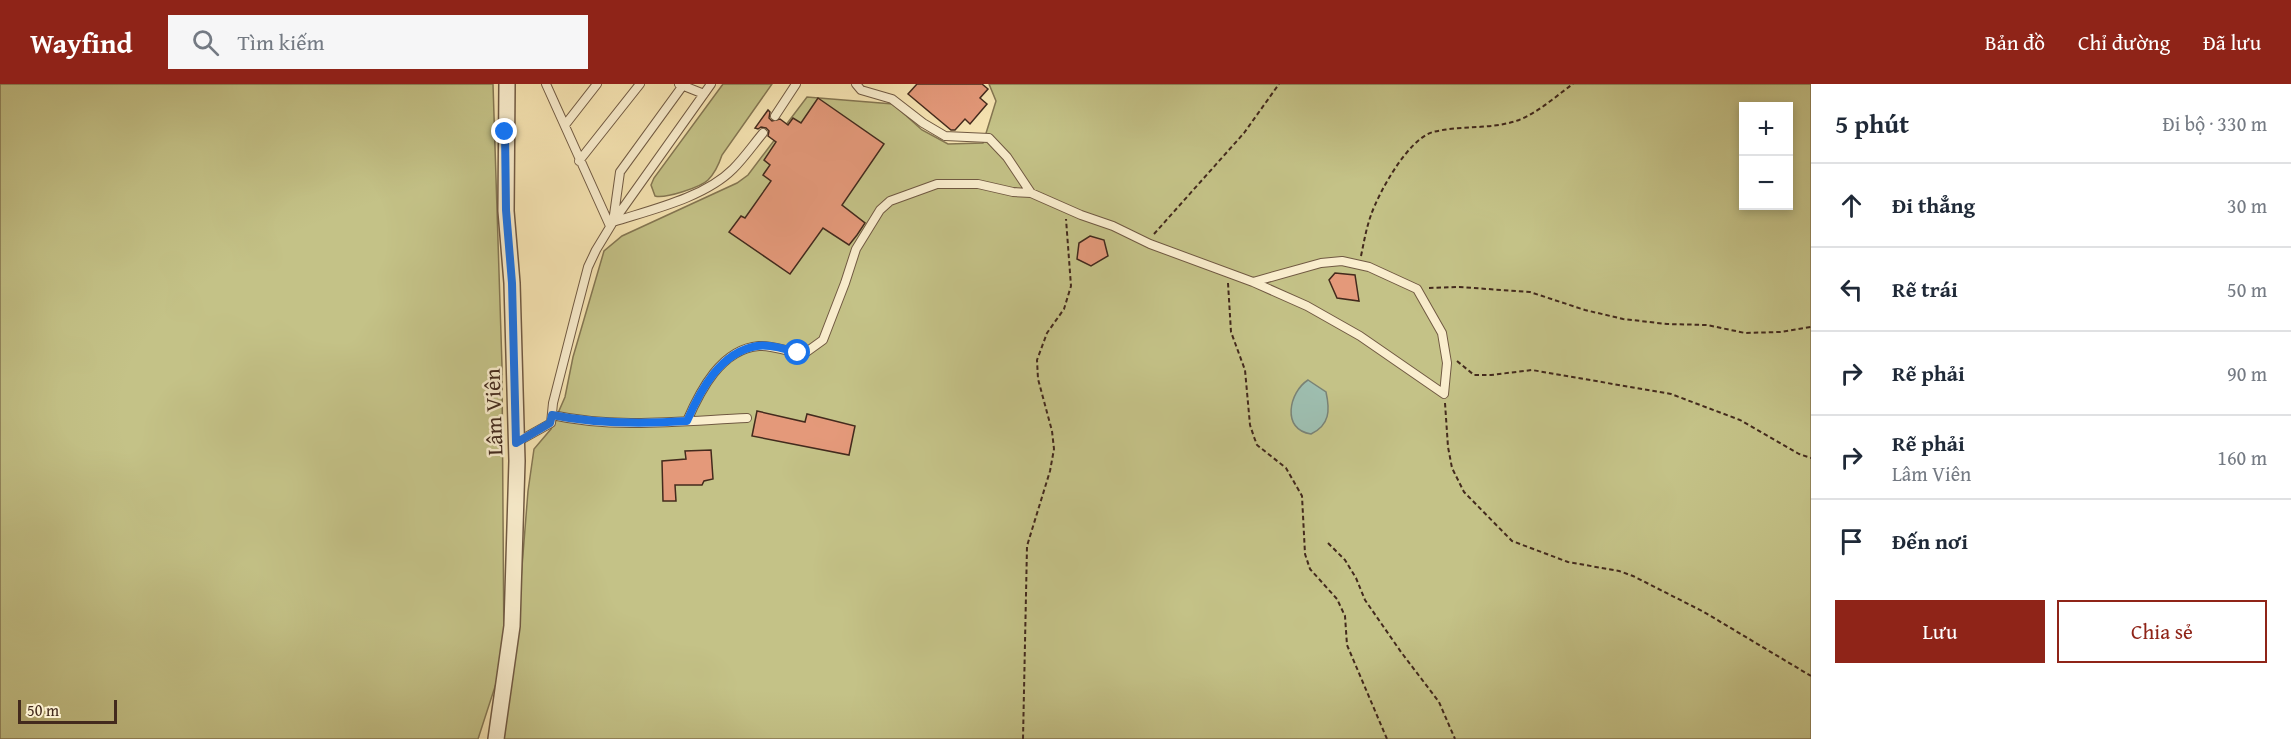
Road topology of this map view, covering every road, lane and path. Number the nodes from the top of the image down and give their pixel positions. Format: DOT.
graph roads {
  1 [pos="507,84"];
  2 [pos="597,84"];
  3 [pos="640,84"];
  4 [pos="698,84"];
  5 [pos="711,84"];
  6 [pos="796,84"];
  7 [pos="856,84"];
  8 [pos="1279,84"];
  9 [pos="1573,84"];
  10 [pos="549,85"];
  11 [pos="682,85"];
  12 [pos="704,94"];
  13 [pos="775,116"];
  14 [pos="565,125"];
  15 [pos="763,133"];
  16 [pos="579,161"];
  17 [pos="1031,193"];
  18 [pos="1065,208"];
  19 [pos="611,224"];
  20 [pos="1147,243"];
  21 [pos="1360,265"];
  22 [pos="1227,274"];
  23 [pos="1253,282"];
  24 [pos="1418,289"];
  25 [pos="1811,327"];
  26 [pos="1445,351"];
  27 [pos="1444,394"];
  28 [pos="552,415"];
  29 [pos="747,418"];
  30 [pos="687,421"];
  31 [pos="516,443"];
  32 [pos="1811,458"];
  33 [pos="1328,543"];
  34 [pos="1811,676"];
  35 [pos="496,739"];
  36 [pos="1023,739"];
  37 [pos="1387,739"];
  38 [pos="1455,739"];
  1 -- 31 [label="street, Lâm Viên"];
  2 -- 14 [label="lane"];
  3 -- 16 [label="lane"];
  4 -- 12 [label="lane"];
  5 -- 12 [label="lane"];
  6 -- 13 [label="lane"];
  7 -- 17 [label="lane"];
  8 -- 20 [label="path"];
  9 -- 21 [label="path"];
  10 -- 14 [label="lane"];
  11 -- 12 [label="lane"];
  11 -- 19 [label="lane"];
  12 -- 19 [label="lane"];
  14 -- 16 [label="lane"];
  15 -- 19 [label="lane"];
  16 -- 19 [label="lane"];
  17 -- 18 [label="lane"];
  17 -- 30 [label="lane"];
  18 -- 20 [label="lane"];
  18 -- 36 [label="path"];
  19 -- 28 [label="lane"];
  20 -- 22 [label="lane"];
  21 -- 23 [label="lane"];
  21 -- 24 [label="lane"];
  22 -- 23 [label="lane"];
  22 -- 37 [label="path"];
  23 -- 27 [label="lane"];
  24 -- 25 [label="path"];
  24 -- 26 [label="lane"];
  26 -- 27 [label="lane"];
  26 -- 32 [label="path"];
  27 -- 34 [label="path"];
  28 -- 30 [label="lane"];
  28 -- 31 [label="lane"];
  29 -- 30 [label="lane"];
  31 -- 35 [label="street, Lâm Viên"];
  33 -- 38 [label="path"];
}
